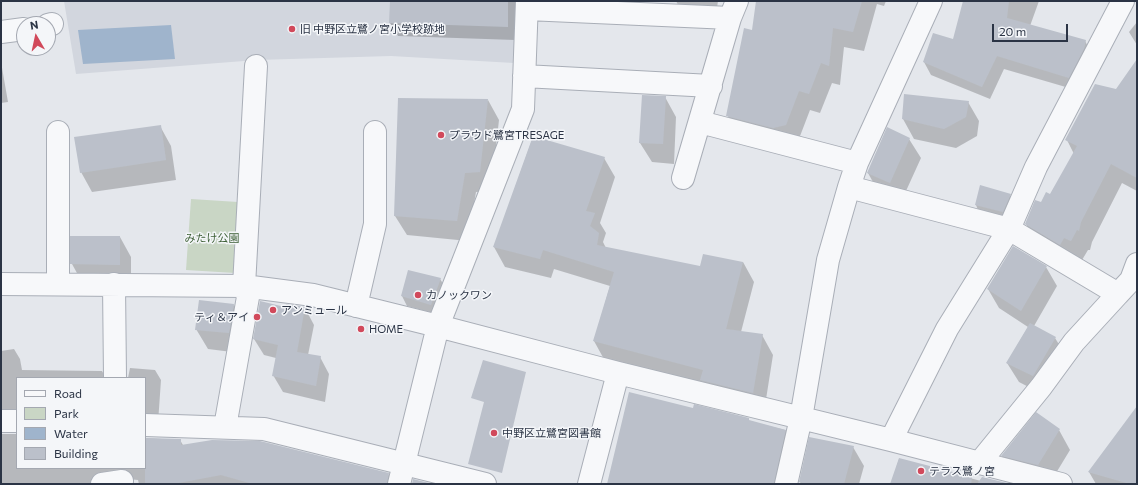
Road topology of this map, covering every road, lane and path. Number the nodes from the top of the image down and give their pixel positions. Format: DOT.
graph roads {
  1 [pos="931,1"];
  2 [pos="1123,1"];
  3 [pos="527,5"];
  4 [pos="734,9"];
  5 [pos="16,30"];
  6 [pos="1,32"];
  7 [pos="256,66"];
  8 [pos="524,76"];
  9 [pos="711,86"];
  10 [pos="700,122"];
  11 [pos="58,132"];
  12 [pos="376,132"];
  13 [pos="857,163"];
  14 [pos="683,178"];
  15 [pos="849,187"];
  16 [pos="1009,229"];
  17 [pos="1137,264"];
  18 [pos="1,284"];
  19 [pos="58,284"];
  20 [pos="114,284"];
  21 [pos="244,286"];
  22 [pos="1118,294"];
  23 [pos="356,306"];
  24 [pos="438,326"];
  25 [pos="618,373"];
  26 [pos="115,377"];
  27 [pos="801,418"];
  28 [pos="1,421"];
  29 [pos="16,421"];
  30 [pos="146,425"];
  31 [pos="224,428"];
  32 [pos="891,440"];
  33 [pos="980,462"];
  34 [pos="401,474"];
  35 [pos="485,484"];
  36 [pos="589,484"];
  37 [pos="786,484"];
  38 [pos="1061,484"];
  1 -- 13 [label="street"];
  2 -- 16 [label="street"];
  3 -- 4 [label="street"];
  3 -- 8 [label="street"];
  4 -- 9 [label="street"];
  5 -- 6 [label="street"];
  7 -- 21 [label="street"];
  8 -- 9 [label="street"];
  8 -- 24 [label="street"];
  9 -- 10 [label="street"];
  10 -- 13 [label="street"];
  10 -- 14 [label="street"];
  11 -- 19 [label="street"];
  12 -- 23 [label="street"];
  13 -- 15 [label="street"];
  15 -- 16 [label="street"];
  15 -- 27 [label="street"];
  16 -- 22 [label="street"];
  16 -- 32 [label="street"];
  17 -- 22 [label="street"];
  18 -- 19 [label="street"];
  19 -- 20 [label="street"];
  20 -- 21 [label="street"];
  20 -- 26 [label="street"];
  21 -- 23 [label="street"];
  21 -- 31 [label="street"];
  22 -- 33 [label="street"];
  23 -- 24 [label="street"];
  24 -- 25 [label="street"];
  24 -- 34 [label="street"];
  25 -- 27 [label="street"];
  25 -- 36 [label="street"];
  27 -- 32 [label="street"];
  27 -- 37 [label="street"];
  28 -- 29 [label="street"];
  30 -- 31 [label="street"];
  31 -- 34 [label="street"];
  32 -- 33 [label="street"];
  33 -- 38 [label="street"];
  34 -- 35 [label="street"];
}
